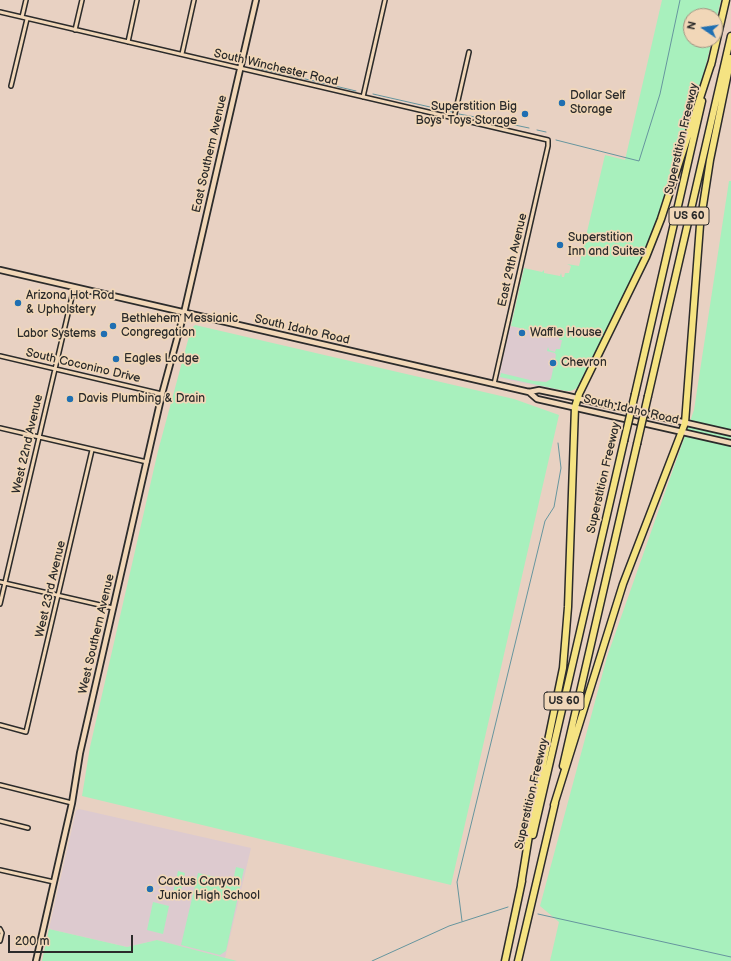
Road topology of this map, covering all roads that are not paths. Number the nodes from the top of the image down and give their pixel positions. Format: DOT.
graph roads {
  1 [pos="26,0"];
  2 [pos="82,0"];
  3 [pos="137,0"];
  4 [pos="194,0"];
  5 [pos="256,0"];
  6 [pos="385,0"];
  7 [pos="726,0"];
  8 [pos="0,12"];
  9 [pos="22,17"];
  10 [pos="27,19"];
  11 [pos="75,30"];
  12 [pos="731,36"];
  13 [pos="128,42"];
  14 [pos="469,52"];
  15 [pos="182,54"];
  16 [pos="731,58"];
  17 [pos="712,61"];
  18 [pos="240,69"];
  19 [pos="11,86"];
  20 [pos="363,97"];
  21 [pos="454,118"];
  22 [pos="548,140"];
  23 [pos="0,270"];
  24 [pos="74,288"];
  25 [pos="184,313"];
  26 [pos="0,356"];
  27 [pos="54,368"];
  28 [pos="494,384"];
  29 [pos="529,392"];
  30 [pos="162,394"];
  31 [pos="577,398"];
  32 [pos="574,408"];
  33 [pos="685,423"];
  34 [pos="0,428"];
  35 [pos="683,432"];
  36 [pos="731,433"];
  37 [pos="38,437"];
  38 [pos="731,443"];
  39 [pos="92,450"];
  40 [pos="147,462"];
  41 [pos="0,582"];
  42 [pos="5,584"];
  43 [pos="58,596"];
  44 [pos="0,604"];
  45 [pos="113,608"];
  46 [pos="0,725"];
  47 [pos="0,786"];
  48 [pos="72,803"];
  49 [pos="554,805"];
  50 [pos="0,821"];
  51 [pos="28,828"];
  52 [pos="0,870"];
  53 [pos="54,882"];
  54 [pos="522,885"];
  55 [pos="0,929"];
  56 [pos="0,941"];
  57 [pos="36,961"];
  58 [pos="504,961"];
  59 [pos="520,961"];
  1 -- 9 [label="street"];
  2 -- 11 [label="street"];
  3 -- 13 [label="street"];
  4 -- 15 [label="street"];
  5 -- 18 [label="main road, East Southern Avenue"];
  6 -- 20 [label="street"];
  7 -- 17 [label="highway, Superstition Freeway / US 60"];
  8 -- 9 [label="street, South Winchester Road"];
  9 -- 10 [label="street, South Winchester Road"];
  10 -- 11 [label="street, South Winchester Road"];
  10 -- 19 [label="street"];
  11 -- 13 [label="street, South Winchester Road"];
  12 -- 49 [label="highway, Superstition Freeway / US 60, bridge"];
  13 -- 15 [label="street, South Winchester Road"];
  14 -- 21 [label="street"];
  15 -- 18 [label="street, South Winchester Road"];
  16 -- 33 [label="highway"];
  17 -- 31 [label="highway"];
  17 -- 54 [label="highway, Superstition Freeway / US 60, bridge"];
  18 -- 20 [label="street, South Winchester Road"];
  18 -- 25 [label="main road, East Southern Avenue"];
  20 -- 21 [label="street, South Winchester Road"];
  21 -- 22 [label="street, South Winchester Road"];
  22 -- 28 [label="street, East 29th Avenue"];
  23 -- 24 [label="main road, South Idaho Road"];
  24 -- 25 [label="main road, South Idaho Road"];
  24 -- 27 [label="street, West 22nd Avenue"];
  25 -- 28 [label="main road, South Idaho Road"];
  25 -- 30 [label="main road, West Southern Avenue"];
  26 -- 27 [label="street, South Coconino Drive"];
  27 -- 30 [label="street, South Coconino Drive"];
  27 -- 37 [label="street, West 22nd Avenue"];
  28 -- 29 [label="main road, South Idaho Road"];
  29 -- 31 [label="main road, South Idaho Road"];
  29 -- 32 [label="main road, South Idaho Road"];
  30 -- 40 [label="main road, West Southern Avenue"];
  31 -- 32 [label="highway"];
  31 -- 33 [label="main road, South Idaho Road"];
  32 -- 35 [label="main road, South Idaho Road"];
  32 -- 54 [label="highway"];
  33 -- 35 [label="highway"];
  33 -- 36 [label="main road, South Idaho Road"];
  34 -- 37 [label="street"];
  35 -- 38 [label="main road, South Idaho Road"];
  35 -- 49 [label="highway"];
  37 -- 39 [label="street"];
  37 -- 42 [label="street, West 22nd Avenue"];
  39 -- 40 [label="street"];
  39 -- 43 [label="street, West 23rd Avenue"];
  40 -- 45 [label="main road, West Southern Avenue"];
  41 -- 42 [label="street"];
  42 -- 43 [label="street"];
  42 -- 44 [label="street, West 22nd Avenue"];
  43 -- 45 [label="street"];
  43 -- 46 [label="street, West 23rd Avenue"];
  45 -- 48 [label="main road, West Southern Avenue"];
  47 -- 48 [label="street"];
  48 -- 53 [label="main road, West Southern Avenue"];
  49 -- 59 [label="highway, Superstition Freeway / US 60"];
  50 -- 51 [label="street"];
  52 -- 53 [label="street"];
  53 -- 57 [label="main road, West Southern Avenue"];
  54 -- 58 [label="highway, Superstition Freeway / US 60"];
  55 -- 56 [label="street"];
}
